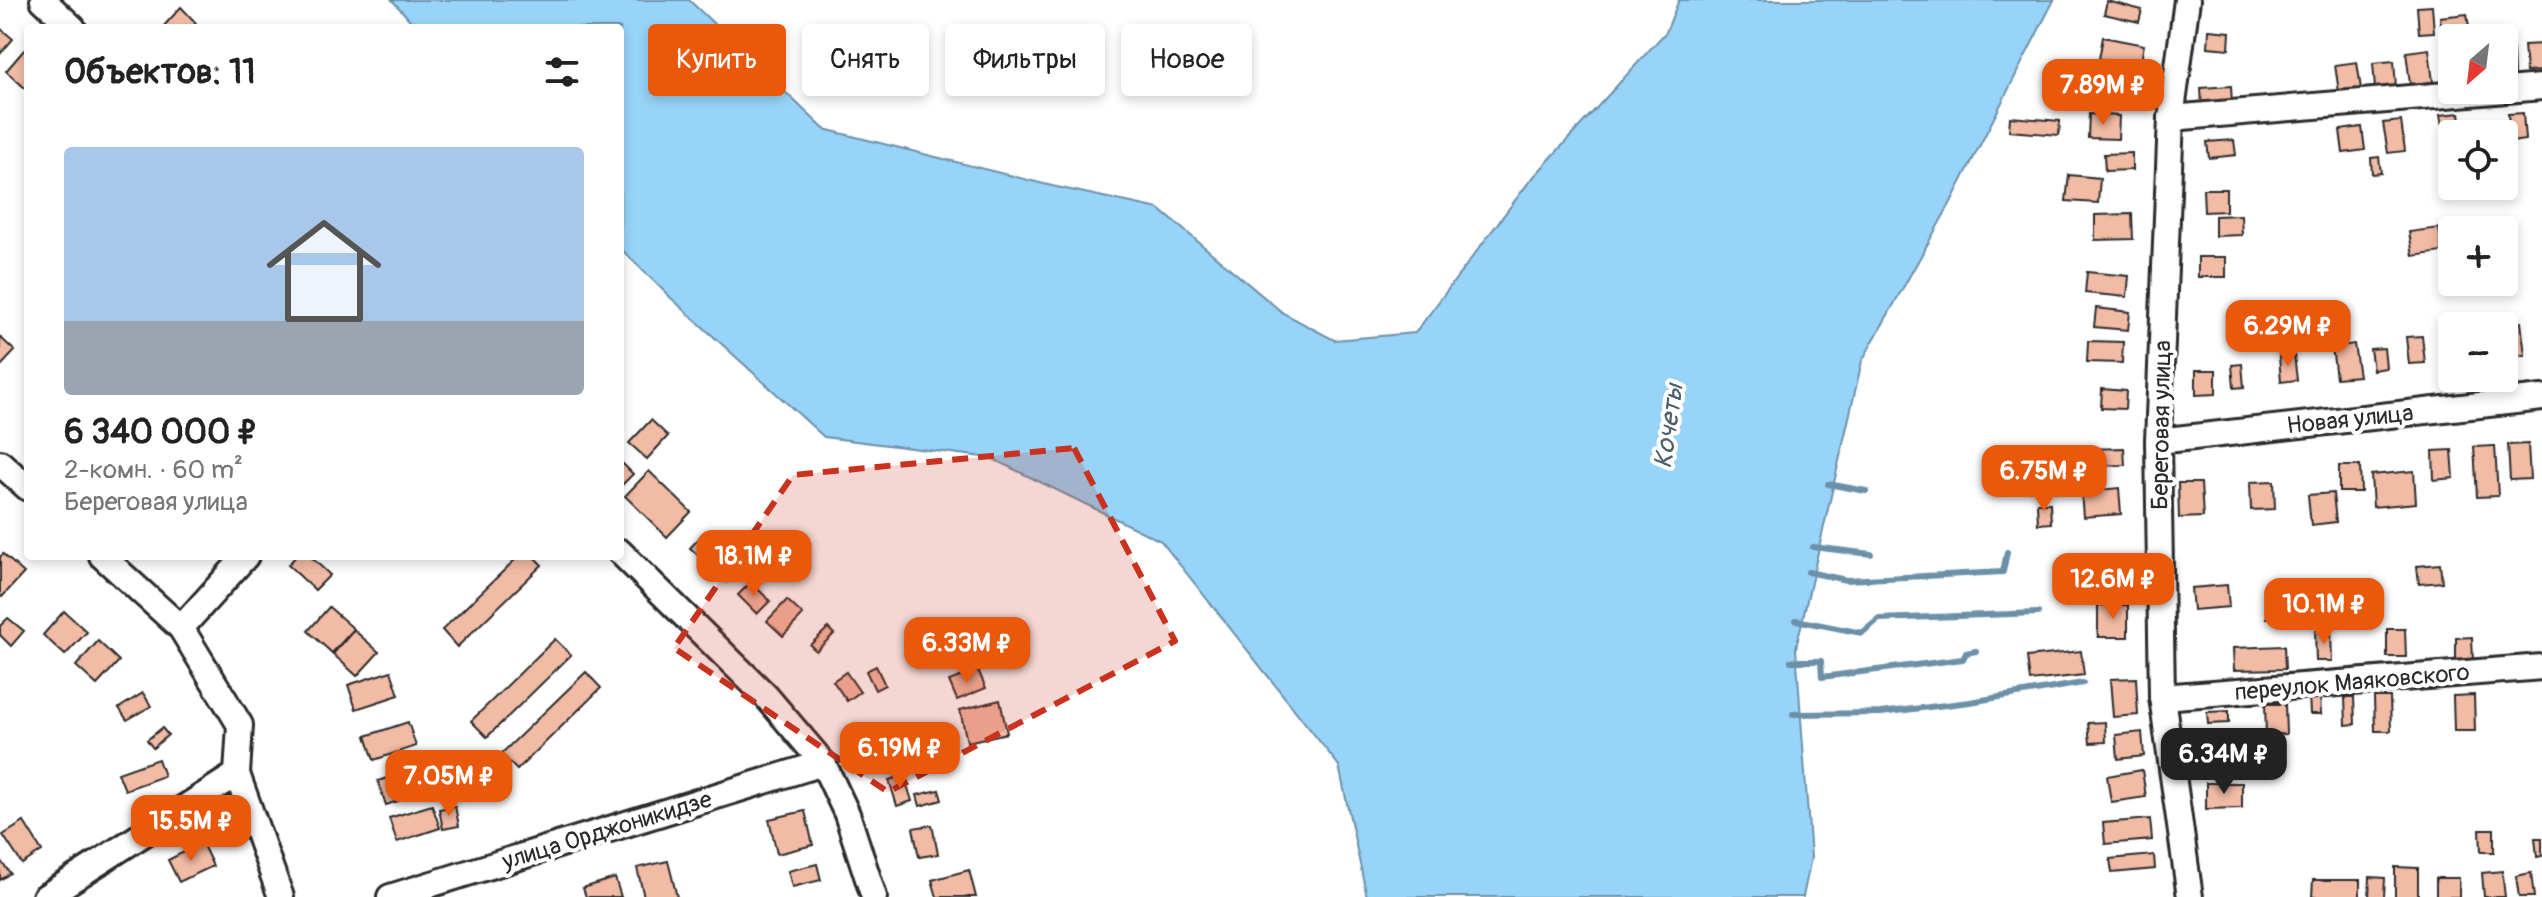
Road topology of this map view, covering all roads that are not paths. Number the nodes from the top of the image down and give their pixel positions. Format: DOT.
graph roads {
  1 [pos="43,0"];
  2 [pos="2187,0"];
  3 [pos="69,24"];
  4 [pos="2542,87"];
  5 [pos="2171,118"];
  6 [pos="2542,398"];
  7 [pos="2158,441"];
  8 [pos="0,463"];
  9 [pos="24,484"];
  10 [pos="624,556"];
  11 [pos="106,560"];
  12 [pos="242,560"];
  13 [pos="181,628"];
  14 [pos="2542,667"];
  15 [pos="2162,697"];
  16 [pos="823,763"];
  17 [pos="237,774"];
  18 [pos="45,897"];
  19 [pos="281,897"];
  20 [pos="390,897"];
  21 [pos="874,897"];
  22 [pos="2190,897"];
  1 -- 3 [label="street"];
  2 -- 5 [label="street, Береговая улица"];
  4 -- 5 [label="street"];
  5 -- 7 [label="street, Береговая улица"];
  6 -- 7 [label="street, Новая улица"];
  7 -- 15 [label="street, Береговая улица"];
  8 -- 9 [label="street"];
  10 -- 16 [label="street"];
  11 -- 13 [label="street"];
  12 -- 13 [label="street"];
  13 -- 17 [label="street"];
  14 -- 15 [label="street, переулок Маяковского"];
  15 -- 22 [label="street, Береговая улица"];
  16 -- 20 [label="street, улица Орджоникидзе"];
  16 -- 21 [label="street"];
  17 -- 18 [label="street"];
  17 -- 19 [label="street"];
}
